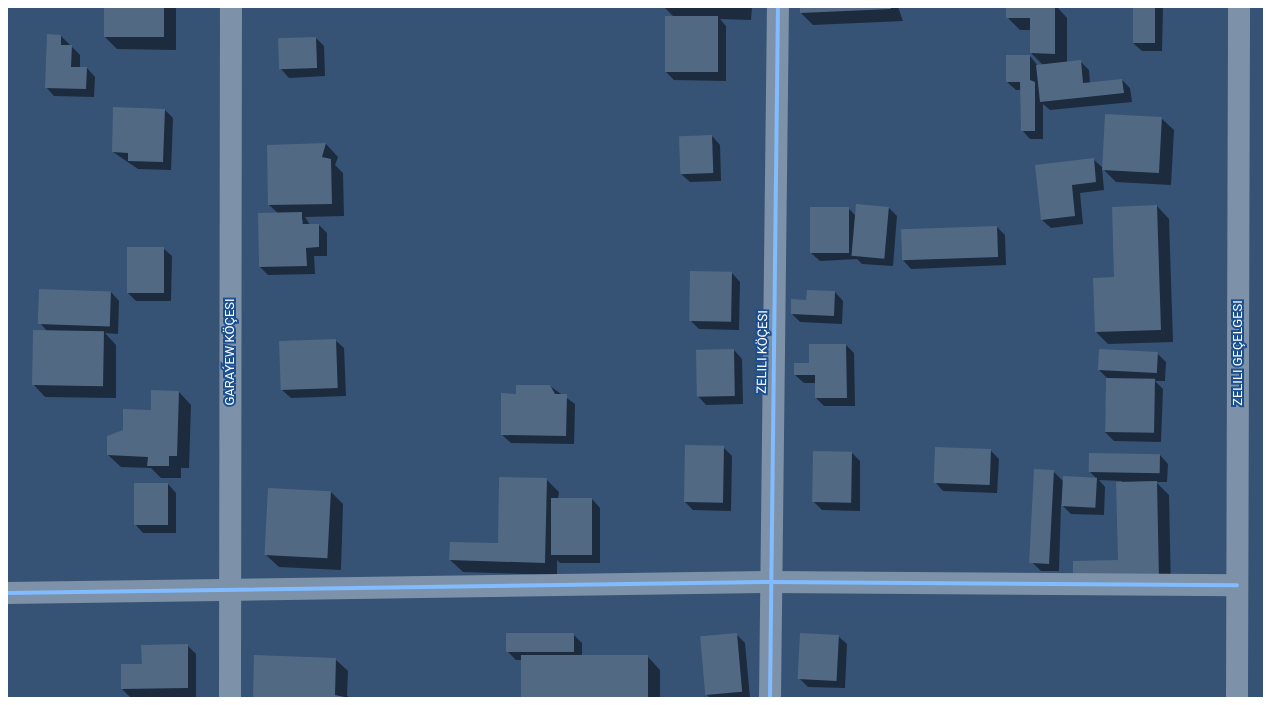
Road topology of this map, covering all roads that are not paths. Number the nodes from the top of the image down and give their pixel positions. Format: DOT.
graph roads {
  1 [pos="231,7"];
  2 [pos="778,7"];
  3 [pos="1239,7"];
  4 [pos="770,582"];
  5 [pos="1237,585"];
  6 [pos="230,592"];
  7 [pos="7,593"];
  8 [pos="230,698"];
  9 [pos="770,698"];
  10 [pos="1237,698"];
  1 -- 6 [label="street, GARAÝEW KÖÇESI"];
  2 -- 4 [label="street, ZELILI KÖÇESI"];
  3 -- 5 [label="street, ZELILI GEÇELGESI"];
  4 -- 5 [label="street"];
  4 -- 6 [label="street"];
  4 -- 9 [label="street, ZELILI KÖÇESI"];
  5 -- 10 [label="street, ZELILI GEÇELGESI"];
  6 -- 7 [label="street"];
  6 -- 8 [label="street, GARAÝEW KÖÇESI"];
}
